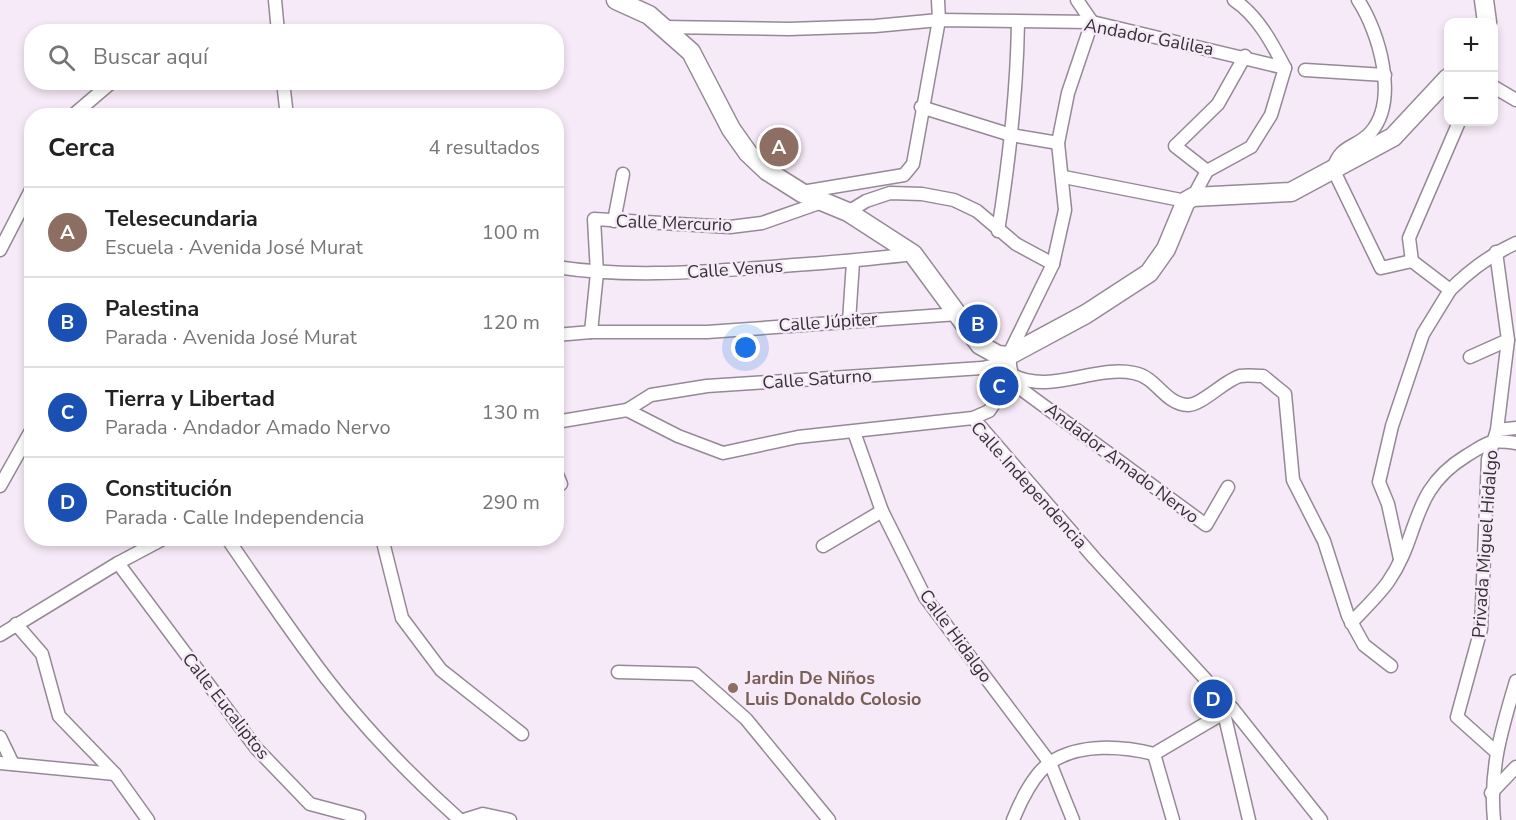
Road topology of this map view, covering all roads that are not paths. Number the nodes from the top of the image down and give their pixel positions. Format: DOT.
graph roads {
  1 [pos="275,0"];
  2 [pos="938,0"];
  3 [pos="1077,0"];
  4 [pos="1234,0"];
  5 [pos="1358,0"];
  6 [pos="1484,0"];
  7 [pos="619,1"];
  8 [pos="1486,18"];
  9 [pos="939,20"];
  10 [pos="1018,22"];
  11 [pos="1092,22"];
  12 [pos="277,24"];
  13 [pos="663,27"];
  14 [pos="1245,56"];
  15 [pos="1285,68"];
  16 [pos="1305,69"];
  17 [pos="1386,75"];
  18 [pos="1444,83"];
  19 [pos="1498,89"];
  20 [pos="103,90"];
  21 [pos="284,90"];
  22 [pos="1516,100"];
  23 [pos="921,107"];
  24 [pos="81,108"];
  25 [pos="286,108"];
  26 [pos="1457,126"];
  27 [pos="1011,135"];
  28 [pos="1058,143"];
  29 [pos="1333,169"];
  30 [pos="1208,171"];
  31 [pos="622,174"];
  32 [pos="1064,177"];
  33 [pos="802,193"];
  34 [pos="1190,199"];
  35 [pos="822,202"];
  36 [pos="24,204"];
  37 [pos="848,212"];
  38 [pos="614,221"];
  39 [pos="998,231"];
  40 [pos="1516,243"];
  41 [pos="0,250"];
  42 [pos="1496,252"];
  43 [pos="913,254"];
  44 [pos="1412,261"];
  45 [pos="853,262"];
  46 [pos="1053,264"];
  47 [pos="564,268"];
  48 [pos="597,273"];
  49 [pos="1450,290"];
  50 [pos="958,314"];
  51 [pos="849,321"];
  52 [pos="591,332"];
  53 [pos="564,334"];
  54 [pos="1508,340"];
  55 [pos="1470,357"];
  56 [pos="1009,359"];
  57 [pos="1011,378"];
  58 [pos="627,410"];
  59 [pos="973,418"];
  60 [pos="564,421"];
  61 [pos="1516,428"];
  62 [pos="854,432"];
  63 [pos="1495,435"];
  64 [pos="24,443"];
  65 [pos="1516,443"];
  66 [pos="0,486"];
  67 [pos="1228,487"];
  68 [pos="882,511"];
  69 [pos="150,546"];
  70 [pos="233,546"];
  71 [pos="384,546"];
  72 [pos="823,546"];
  73 [pos="1400,559"];
  74 [pos="118,563"];
  75 [pos="1351,622"];
  76 [pos="16,624"];
  77 [pos="0,635"];
  78 [pos="1391,666"];
  79 [pos="618,672"];
  80 [pos="1516,681"];
  81 [pos="1228,711"];
  82 [pos="522,734"];
  83 [pos="0,737"];
  84 [pos="1496,751"];
  85 [pos="1154,754"];
  86 [pos="1050,763"];
  87 [pos="0,764"];
  88 [pos="14,764"];
  89 [pos="1516,767"];
  90 [pos="115,774"];
  91 [pos="1491,793"];
  92 [pos="359,817"];
  93 [pos="148,820"];
  94 [pos="462,820"];
  95 [pos="510,820"];
  96 [pos="829,820"];
  97 [pos="1014,820"];
  98 [pos="1073,820"];
  99 [pos="1173,820"];
  100 [pos="1249,820"];
  101 [pos="1321,820"];
  102 [pos="1494,820"];
  1 -- 12 [label="street"];
  2 -- 9 [label="street"];
  3 -- 11 [label="street"];
  4 -- 15 [label="street"];
  5 -- 17 [label="street"];
  6 -- 8 [label="street"];
  7 -- 13 [label="street"];
  9 -- 10 [label="street, Andador Galilea"];
  9 -- 13 [label="street, Andador Galilea"];
  9 -- 23 [label="street"];
  10 -- 11 [label="street, Andador Galilea"];
  10 -- 27 [label="street"];
  11 -- 14 [label="street, Andador Galilea"];
  11 -- 28 [label="street"];
  13 -- 33 [label="street"];
  14 -- 15 [label="street, Andador Galilea"];
  14 -- 30 [label="street"];
  15 -- 30 [label="street"];
  16 -- 17 [label="street"];
  17 -- 29 [label="street"];
  18 -- 29 [label="street"];
  19 -- 22 [label="street"];
  20 -- 24 [label="street"];
  21 -- 25 [label="street"];
  23 -- 27 [label="street"];
  23 -- 33 [label="street"];
  26 -- 44 [label="street"];
  27 -- 28 [label="street"];
  27 -- 39 [label="street"];
  28 -- 32 [label="street"];
  29 -- 34 [label="street"];
  29 -- 44 [label="street"];
  30 -- 34 [label="street"];
  31 -- 38 [label="street"];
  32 -- 34 [label="street"];
  32 -- 46 [label="street"];
  33 -- 35 [label="street"];
  34 -- 56 [label="street"];
  35 -- 37 [label="street"];
  35 -- 38 [label="street, Calle Mercurio"];
  36 -- 41 [label="street"];
  37 -- 39 [label="street"];
  37 -- 43 [label="street"];
  38 -- 48 [label="street, Calle Mercurio"];
  39 -- 46 [label="street"];
  40 -- 42 [label="street"];
  42 -- 49 [label="street"];
  42 -- 54 [label="street, Privada Miguel Hidalgo"];
  43 -- 45 [label="street, Calle Venus"];
  43 -- 50 [label="street"];
  44 -- 49 [label="street"];
  45 -- 48 [label="street, Calle Venus"];
  45 -- 51 [label="street"];
  46 -- 56 [label="street"];
  47 -- 48 [label="street, Calle Venus"];
  48 -- 52 [label="street"];
  49 -- 73 [label="street"];
  50 -- 51 [label="street, Calle Júpiter"];
  50 -- 56 [label="street"];
  51 -- 52 [label="street, Calle Júpiter"];
  52 -- 53 [label="street, Calle Júpiter"];
  54 -- 55 [label="street"];
  54 -- 63 [label="street, Privada Miguel Hidalgo"];
  56 -- 57 [label="street"];
  56 -- 58 [label="street, Calle Saturno"];
  57 -- 59 [label="street"];
  57 -- 67 [label="street, Andador Amado Nervo"];
  57 -- 75 [label="street"];
  58 -- 60 [label="street"];
  58 -- 62 [label="street, Calle Independencia"];
  59 -- 62 [label="street, Calle Independencia"];
  59 -- 81 [label="street, Calle Independencia"];
  61 -- 63 [label="street"];
  62 -- 68 [label="street, Calle Hidalgo"];
  63 -- 65 [label="street"];
  63 -- 73 [label="street"];
  63 -- 84 [label="street, Privada Miguel Hidalgo"];
  64 -- 66 [label="street"];
  68 -- 72 [label="street"];
  68 -- 86 [label="street, Calle Hidalgo"];
  69 -- 74 [label="street"];
  70 -- 94 [label="street"];
  71 -- 82 [label="street"];
  73 -- 75 [label="street"];
  74 -- 76 [label="street"];
  74 -- 92 [label="street, Calle Eucaliptos"];
  75 -- 78 [label="street"];
  76 -- 77 [label="street"];
  76 -- 90 [label="street"];
  79 -- 96 [label="street"];
  80 -- 84 [label="street"];
  81 -- 85 [label="street"];
  81 -- 100 [label="street"];
  81 -- 101 [label="street, Calle Independencia"];
  83 -- 88 [label="street"];
  84 -- 91 [label="street"];
  85 -- 86 [label="street"];
  85 -- 99 [label="street"];
  86 -- 97 [label="street"];
  86 -- 98 [label="street, Calle Hidalgo"];
  87 -- 88 [label="street"];
  88 -- 90 [label="street"];
  89 -- 91 [label="street"];
  90 -- 93 [label="street"];
  91 -- 102 [label="street"];
  94 -- 95 [label="street"];
}
